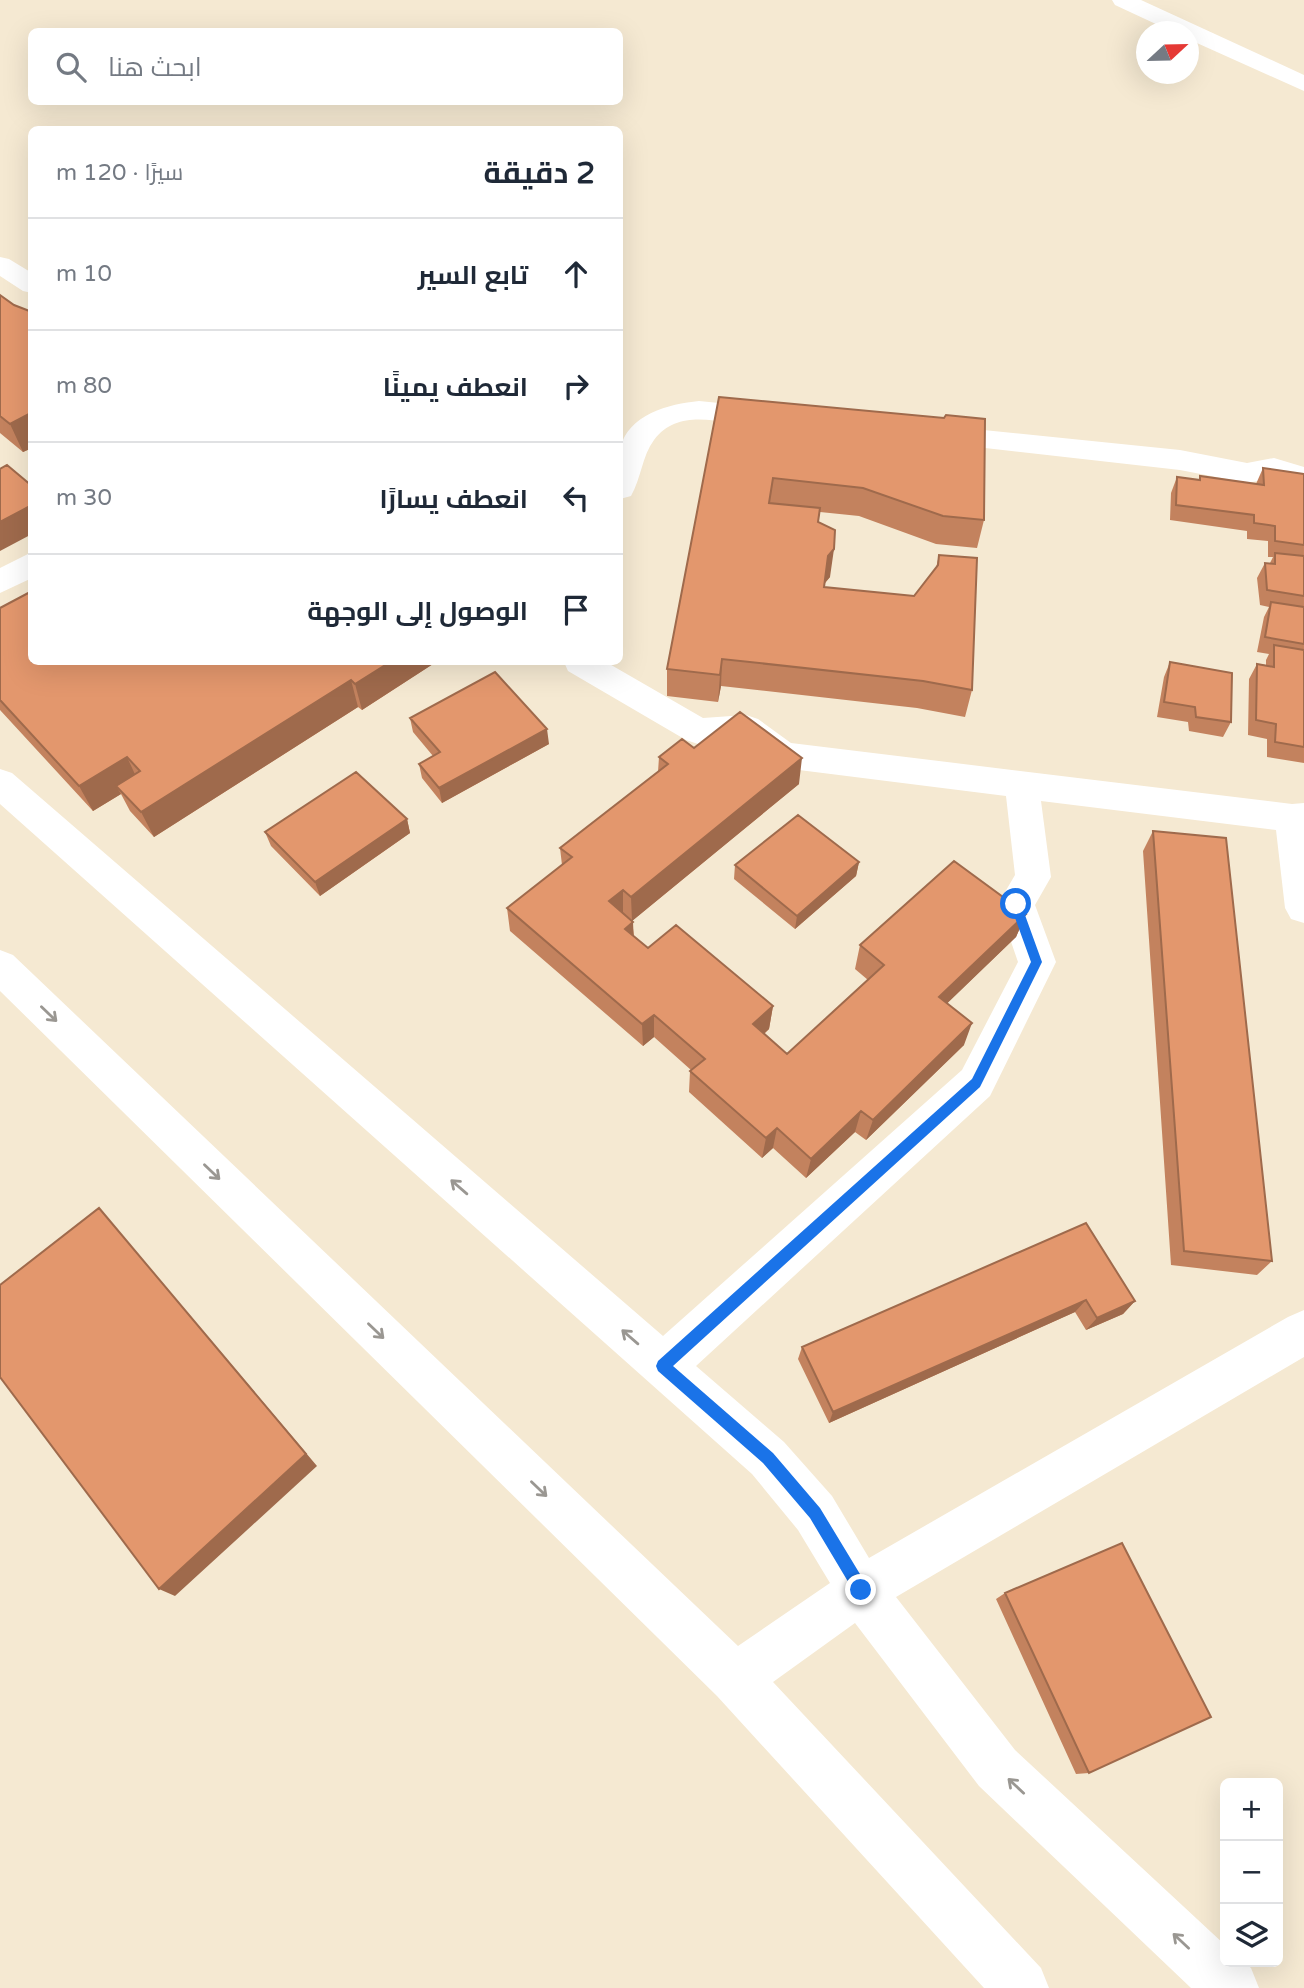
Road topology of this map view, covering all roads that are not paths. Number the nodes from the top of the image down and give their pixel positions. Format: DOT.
graph roads {
  1 [pos="1123,0"];
  2 [pos="1304,84"];
  3 [pos="0,265"];
  4 [pos="28,282"];
  5 [pos="791,419"];
  6 [pos="902,431"];
  7 [pos="1304,477"];
  8 [pos="623,481"];
  9 [pos="28,564"];
  10 [pos="0,582"];
  11 [pos="585,665"];
  12 [pos="0,783"];
  13 [pos="1022,785"];
  14 [pos="1298,818"];
  15 [pos="1304,908"];
  16 [pos="0,966"];
  17 [pos="1304,1332"];
  18 [pos="663,1366"];
  19 [pos="861,1590"];
  20 [pos="734,1678"];
  21 [pos="1021,1988"];
  22 [pos="1231,1988"];
  1 -- 2 [label="street"];
  3 -- 4 [label="street"];
  5 -- 8 [label="street"];
  6 -- 7 [label="street"];
  9 -- 10 [label="street"];
  11 -- 13 [label="street"];
  18 -- 12 [label="street, one-way"];
  13 -- 14 [label="street"];
  13 -- 18 [label="street"];
  14 -- 15 [label="street"];
  16 -- 20 [label="street, one-way"];
  17 -- 19 [label="street"];
  18 -- 19 [label="street"];
  19 -- 20 [label="street"];
  22 -- 19 [label="street, one-way"];
  20 -- 21 [label="street"];
}
